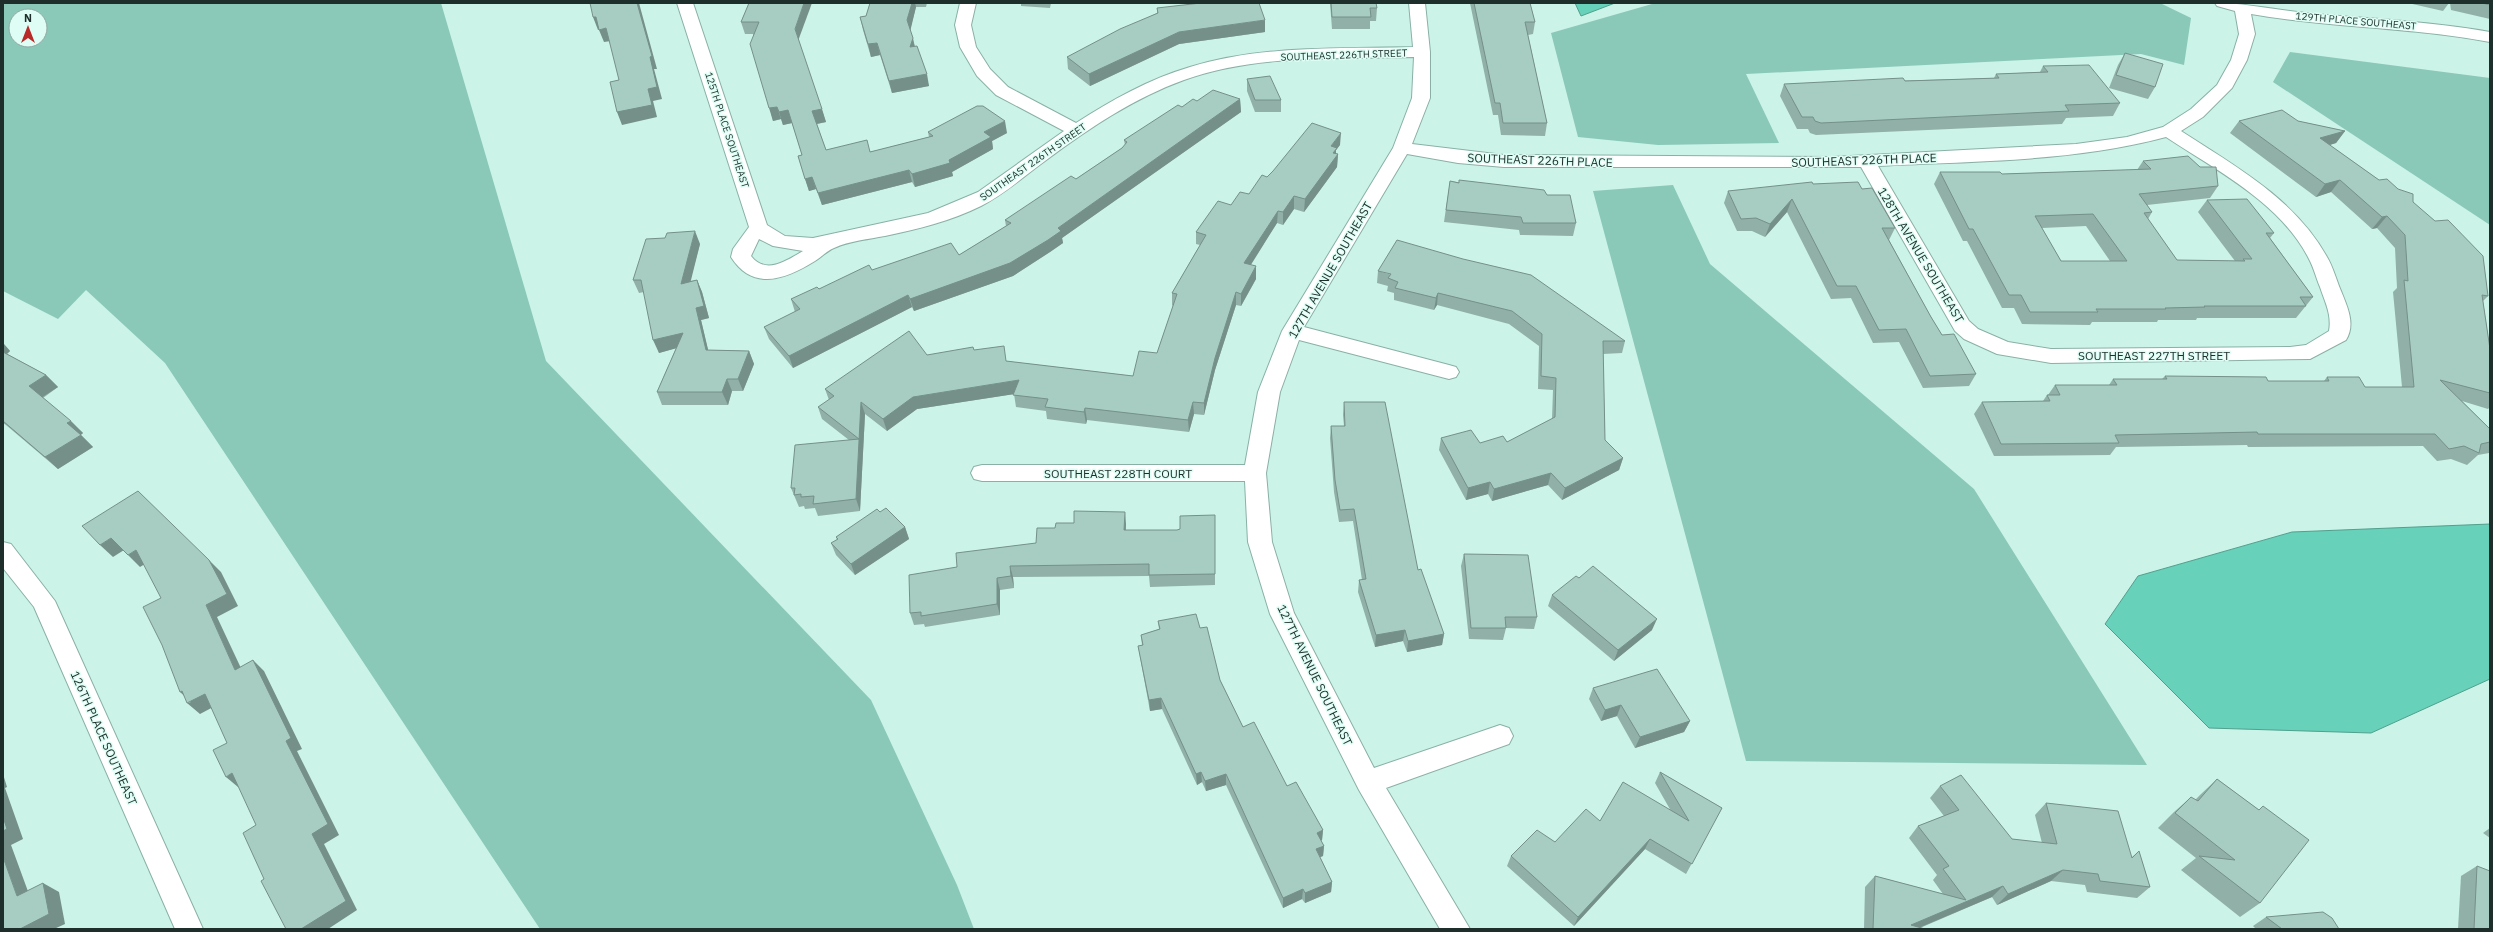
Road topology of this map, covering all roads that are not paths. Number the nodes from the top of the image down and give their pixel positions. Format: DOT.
graph roads {
  1 [pos="685,3"];
  2 [pos="968,3"];
  3 [pos="1417,3"];
  4 [pos="2223,3"];
  5 [pos="2242,8"];
  6 [pos="2490,37"];
  7 [pos="1422,52"];
  8 [pos="1075,130"];
  9 [pos="2169,131"];
  10 [pos="1402,148"];
  11 [pos="1866,161"];
  12 [pos="758,227"];
  13 [pos="829,242"];
  14 [pos="1292,331"];
  15 [pos="1984,340"];
  16 [pos="1449,372"];
  17 [pos="982,472"];
  18 [pos="1254,473"];
  19 [pos="4,554"];
  20 [pos="1500,736"];
  21 [pos="1368,782"];
  22 [pos="189,929"];
  23 [pos="1456,929"];
  1 -- 12 [label="street, 125TH PLACE SOUTHEAST"];
  2 -- 8 [label="street"];
  3 -- 7 [label="street, 127TH AVENUE SOUTHEAST"];
  4 -- 5 [label="street, 129TH PLACE SOUTHEAST"];
  5 -- 6 [label="street, 129TH PLACE SOUTHEAST"];
  5 -- 9 [label="street, SOUTHEAST 226TH PLACE"];
  7 -- 8 [label="street, SOUTHEAST 226TH STREET"];
  7 -- 10 [label="street, 127TH AVENUE SOUTHEAST"];
  8 -- 13 [label="street, SOUTHEAST 226TH STREET"];
  9 -- 11 [label="street, SOUTHEAST 226TH PLACE"];
  9 -- 15 [label="street, SOUTHEAST 227TH STREET"];
  10 -- 11 [label="street, SOUTHEAST 226TH PLACE"];
  10 -- 14 [label="street, 127TH AVENUE SOUTHEAST"];
  11 -- 15 [label="street, 128TH AVENUE SOUTHEAST"];
  12 -- 13 [label="street, SOUTHEAST 226TH STREET"];
  12 -- 13 [label="street, SOUTHEAST 226TH STREET"];
  14 -- 16 [label="street"];
  14 -- 18 [label="street, 127TH AVENUE SOUTHEAST"];
  17 -- 18 [label="street, SOUTHEAST 228TH COURT"];
  18 -- 21 [label="street, 127TH AVENUE SOUTHEAST"];
  19 -- 22 [label="street, 126TH PLACE SOUTHEAST"];
  20 -- 21 [label="street"];
  21 -- 23 [label="street, 127TH AVENUE SOUTHEAST"];
}
